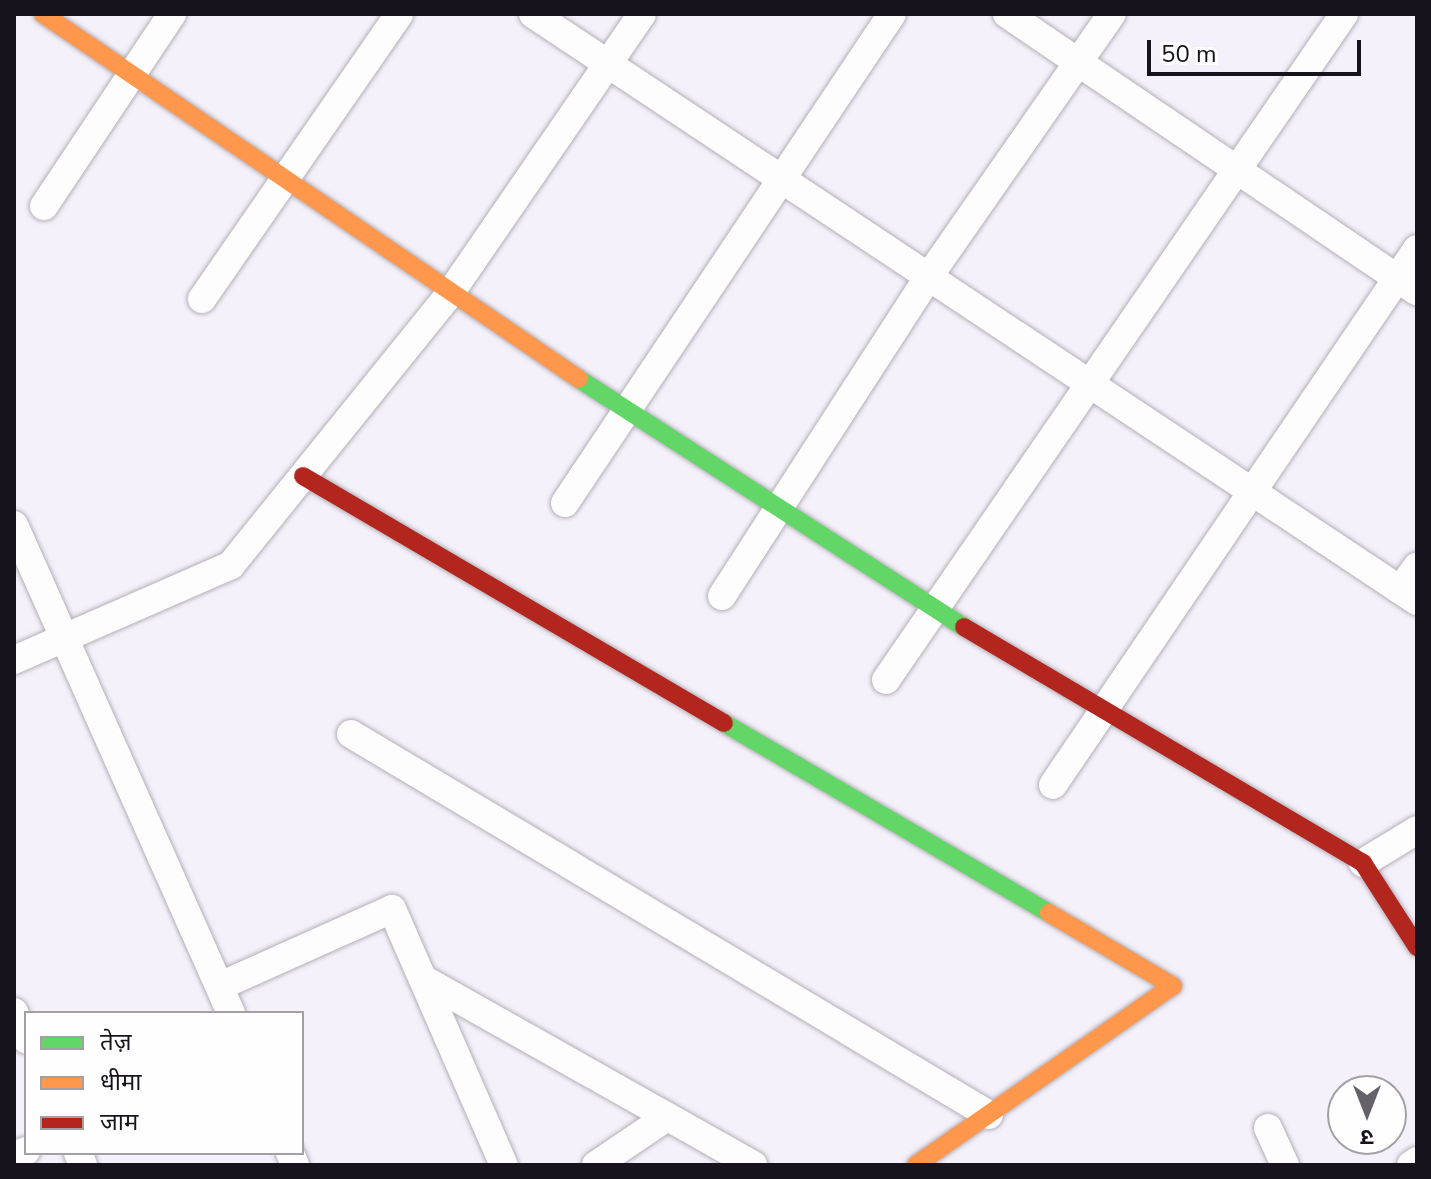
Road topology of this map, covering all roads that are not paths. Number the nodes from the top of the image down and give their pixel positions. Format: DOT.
graph roads {
  1 [pos="43,14"];
  2 [pos="172,14"];
  3 [pos="399,14"];
  4 [pos="533,14"];
  5 [pos="642,14"];
  6 [pos="892,14"];
  7 [pos="1007,14"];
  8 [pos="1112,14"];
  9 [pos="1344,14"];
  10 [pos="1078,61"];
  11 [pos="609,64"];
  12 [pos="132,75"];
  13 [pos="1240,168"];
  14 [pos="287,180"];
  15 [pos="783,182"];
  16 [pos="44,206"];
  17 [pos="1417,249"];
  18 [pos="927,279"];
  19 [pos="1407,285"];
  20 [pos="451,292"];
  21 [pos="202,299"];
  22 [pos="1088,386"];
  23 [pos="629,414"];
  24 [pos="303,476"];
  25 [pos="1250,494"];
  26 [pos="565,503"];
  27 [pos="777,510"];
  28 [pos="14,525"];
  29 [pos="1417,567"];
  30 [pos="722,596"];
  31 [pos="1409,596"];
  32 [pos="936,610"];
  33 [pos="62,639"];
  34 [pos="14,660"];
  35 [pos="886,680"];
  36 [pos="1103,710"];
  37 [pos="351,734"];
  38 [pos="1053,785"];
  39 [pos="1417,830"];
  40 [pos="1363,863"];
  41 [pos="1417,947"];
  42 [pos="423,979"];
  43 [pos="220,986"];
  44 [pos="230,1011"];
  45 [pos="14,1012"];
  46 [pos="24,1034"];
  47 [pos="989,1115"];
  48 [pos="667,1117"];
  49 [pos="1268,1128"];
  50 [pos="1417,1161"];
  51 [pos="504,1165"];
  52 [pos="596,1165"];
  53 [pos="753,1165"];
  54 [pos="916,1165"];
  55 [pos="1285,1165"];
  56 [pos="1411,1165"];
  1 -- 12 [label="street"];
  2 -- 12 [label="street"];
  3 -- 14 [label="street"];
  4 -- 11 [label="street"];
  5 -- 11 [label="street"];
  6 -- 15 [label="street"];
  7 -- 10 [label="street"];
  8 -- 10 [label="street"];
  9 -- 13 [label="street"];
  10 -- 13 [label="street"];
  10 -- 18 [label="street"];
  11 -- 15 [label="street"];
  11 -- 20 [label="street"];
  12 -- 14 [label="street"];
  12 -- 16 [label="street"];
  13 -- 19 [label="street"];
  13 -- 22 [label="street"];
  14 -- 20 [label="street"];
  14 -- 21 [label="street"];
  15 -- 18 [label="street"];
  15 -- 23 [label="street"];
  17 -- 19 [label="street"];
  18 -- 22 [label="street"];
  18 -- 27 [label="street"];
  19 -- 25 [label="street"];
  20 -- 23 [label="street"];
  20 -- 24 [label="street"];
  22 -- 25 [label="street"];
  22 -- 32 [label="street"];
  23 -- 26 [label="street"];
  23 -- 27 [label="street"];
  24 -- 33 [label="street"];
  24 -- 47 [label="street"];
  25 -- 31 [label="street"];
  25 -- 36 [label="street"];
  27 -- 30 [label="street"];
  27 -- 32 [label="street"];
  28 -- 33 [label="street"];
  29 -- 31 [label="street"];
  32 -- 35 [label="street"];
  32 -- 36 [label="street"];
  33 -- 34 [label="street"];
  33 -- 43 [label="street"];
  36 -- 38 [label="street"];
  36 -- 40 [label="street"];
  37 -- 47 [label="street"];
  39 -- 40 [label="street"];
  40 -- 41 [label="street"];
  42 -- 43 [label="street"];
  42 -- 48 [label="street"];
  42 -- 51 [label="street"];
  43 -- 44 [label="street"];
  45 -- 46 [label="street"];
  47 -- 54 [label="street"];
  48 -- 52 [label="street"];
  48 -- 53 [label="street"];
  49 -- 55 [label="street"];
  50 -- 56 [label="street"];
}
